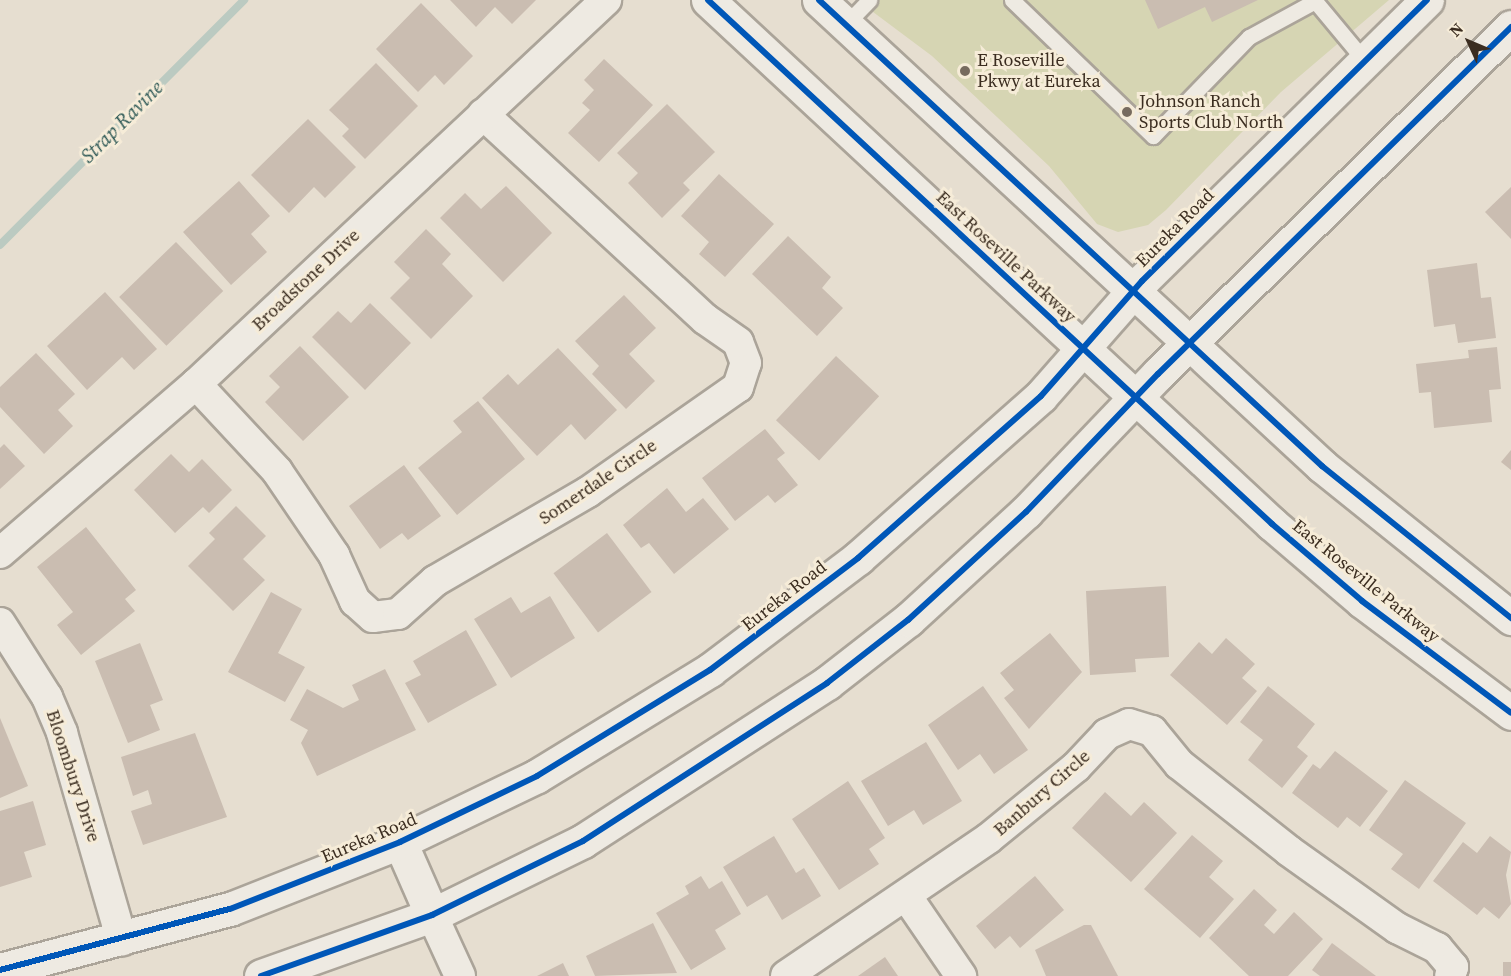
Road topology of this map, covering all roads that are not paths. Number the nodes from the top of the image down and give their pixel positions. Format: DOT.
graph roads {
  1 [pos="606,0"];
  2 [pos="708,0"];
  3 [pos="819,0"];
  4 [pos="869,0"];
  5 [pos="1012,0"];
  6 [pos="1427,0"];
  7 [pos="1316,1"];
  8 [pos="845,25"];
  9 [pos="1511,27"];
  10 [pos="1365,61"];
  11 [pos="483,114"];
  12 [pos="1132,293"];
  13 [pos="1187,345"];
  14 [pos="1082,348"];
  15 [pos="196,384"];
  16 [pos="1137,398"];
  17 [pos="0,553"];
  18 [pos="1511,618"];
  19 [pos="0,623"];
  20 [pos="1511,713"];
  21 [pos="400,842"];
  22 [pos="907,897"];
  23 [pos="432,915"];
  24 [pos="122,941"];
  25 [pos="0,970"];
  26 [pos="261,976"];
  27 [pos="460,976"];
  28 [pos="786,976"];
  29 [pos="961,976"];
  30 [pos="1450,976"];
  1 -- 11 [label="street, Broadstone Drive"];
  2 -- 14 [label="main road, East Roseville Parkway"];
  3 -- 8 [label="main road"];
  4 -- 8 [label="lane"];
  5 -- 7 [label="lane"];
  6 -- 10 [label="main road, Eureka Road"];
  7 -- 10 [label="lane"];
  8 -- 12 [label="main road"];
  9 -- 13 [label="main road"];
  10 -- 12 [label="main road, Eureka Road"];
  11 -- 15 [label="street, Broadstone Drive"];
  11 -- 15 [label="street, Somerdale Circle"];
  12 -- 13 [label="main road"];
  12 -- 14 [label="main road, Eureka Road"];
  13 -- 16 [label="main road"];
  13 -- 18 [label="main road"];
  14 -- 16 [label="main road, East Roseville Parkway"];
  14 -- 21 [label="main road, Eureka Road"];
  15 -- 17 [label="street, Broadstone Drive"];
  16 -- 20 [label="main road, East Roseville Parkway"];
  16 -- 23 [label="main road"];
  19 -- 24 [label="street, Bloombury Drive"];
  21 -- 23 [label="main road"];
  21 -- 24 [label="main road, Eureka Road"];
  22 -- 28 [label="street, Banbury Circle"];
  22 -- 29 [label="street"];
  22 -- 30 [label="street, Banbury Circle"];
  23 -- 26 [label="main road"];
  23 -- 27 [label="street"];
  24 -- 25 [label="main road, Eureka Road"];
}
